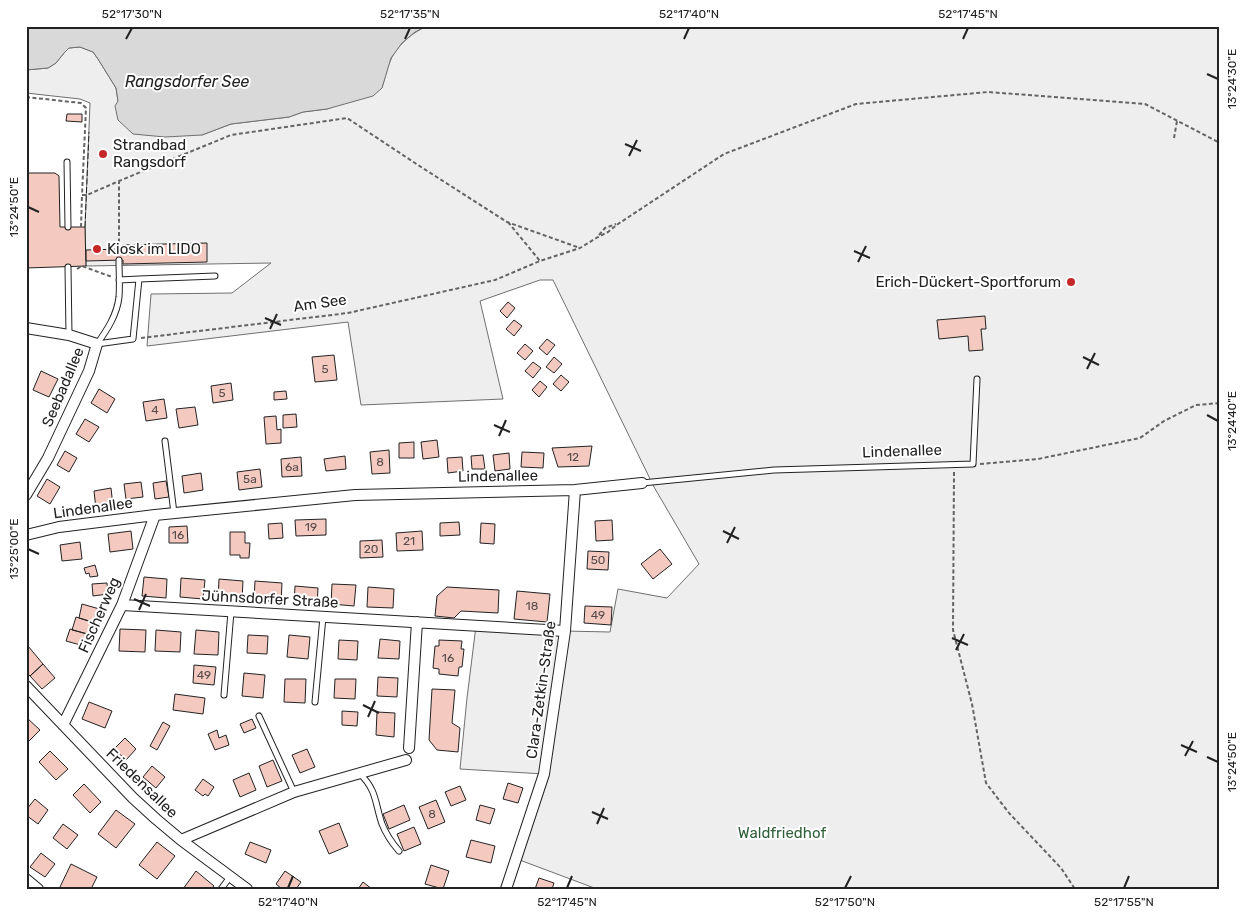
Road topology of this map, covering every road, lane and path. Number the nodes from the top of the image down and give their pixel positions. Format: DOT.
graph roads {
  1 [pos="26,97"];
  2 [pos="1176,121"];
  3 [pos="1174,138"];
  4 [pos="1220,143"];
  5 [pos="68,162"];
  6 [pos="119,181"];
  7 [pos="82,195"];
  8 [pos="507,222"];
  9 [pos="618,224"];
  10 [pos="68,227"];
  11 [pos="81,227"];
  12 [pos="598,237"];
  13 [pos="580,248"];
  14 [pos="119,249"];
  15 [pos="119,260"];
  16 [pos="540,261"];
  17 [pos="82,266"];
  18 [pos="68,267"];
  19 [pos="215,276"];
  20 [pos="139,279"];
  21 [pos="119,280"];
  22 [pos="26,328"];
  23 [pos="69,335"];
  24 [pos="133,339"];
  25 [pos="97,344"];
  26 [pos="978,379"];
  27 [pos="1220,403"];
  28 [pos="165,441"];
  29 [pos="973,464"];
  30 [pos="954,465"];
  31 [pos="642,483"];
  32 [pos="575,490"];
  33 [pos="26,495"];
  34 [pos="174,513"];
  35 [pos="155,515"];
  36 [pos="26,535"];
  37 [pos="122,605"];
  38 [pos="231,612"];
  39 [pos="323,617"];
  40 [pos="417,622"];
  41 [pos="565,631"];
  42 [pos="26,686"];
  43 [pos="224,696"];
  44 [pos="315,702"];
  45 [pos="260,716"];
  46 [pos="63,725"];
  47 [pos="409,748"];
  48 [pos="406,760"];
  49 [pos="360,774"];
  50 [pos="294,792"];
  51 [pos="181,840"];
  52 [pos="398,851"];
  53 [pos="230,876"];
  54 [pos="26,879"];
  55 [pos="38,889"];
  56 [pos="221,889"];
  57 [pos="246,889"];
  58 [pos="506,889"];
  59 [pos="1075,889"];
  1 -- 7 [label="path"];
  2 -- 3 [label="path"];
  2 -- 4 [label="path"];
  2 -- 9 [label="path"];
  5 -- 10 [label="lane"];
  6 -- 7 [label="path"];
  6 -- 8 [label="path"];
  6 -- 14 [label="path"];
  7 -- 11 [label="path"];
  8 -- 13 [label="path"];
  8 -- 16 [label="path"];
  9 -- 12 [label="path"];
  9 -- 12 [label="path"];
  12 -- 13 [label="path, Am See"];
  13 -- 16 [label="path, Am See"];
  15 -- 21 [label="lane"];
  16 -- 24 [label="path, Am See"];
  17 -- 21 [label="path"];
  18 -- 23 [label="lane"];
  19 -- 20 [label="lane"];
  20 -- 21 [label="lane"];
  20 -- 24 [label="lane"];
  21 -- 25 [label="lane"];
  22 -- 23 [label="street"];
  23 -- 25 [label="street"];
  24 -- 25 [label="lane"];
  25 -- 33 [label="street, Seebadallee"];
  26 -- 29 [label="lane"];
  27 -- 29 [label="path"];
  28 -- 34 [label="lane"];
  29 -- 30 [label="lane, Lindenallee"];
  30 -- 31 [label="lane, Lindenallee"];
  30 -- 59 [label="path"];
  31 -- 32 [label="street, Lindenallee"];
  32 -- 34 [label="street, Lindenallee"];
  32 -- 41 [label="street, Clara-Zetkin-Straße"];
  34 -- 35 [label="street, Lindenallee"];
  35 -- 36 [label="street, Lindenallee"];
  35 -- 37 [label="street, Fischerweg"];
  37 -- 38 [label="street, Jühnsdorfer Straße"];
  37 -- 46 [label="street, Fischerweg"];
  38 -- 39 [label="street, Jühnsdorfer Straße"];
  38 -- 43 [label="lane"];
  39 -- 40 [label="street, Jühnsdorfer Straße"];
  39 -- 44 [label="lane"];
  40 -- 41 [label="street, Jühnsdorfer Straße"];
  40 -- 47 [label="street"];
  41 -- 58 [label="street, Clara-Zetkin-Straße"];
  42 -- 46 [label="street, Friedensallee"];
  45 -- 50 [label="lane"];
  46 -- 51 [label="street, Friedensallee"];
  48 -- 49 [label="street"];
  49 -- 50 [label="street"];
  49 -- 52 [label="lane"];
  50 -- 51 [label="street"];
  51 -- 53 [label="street, Friedensallee"];
  53 -- 56 [label="lane"];
  53 -- 57 [label="street, Friedensallee"];
  54 -- 55 [label="street"];
}
